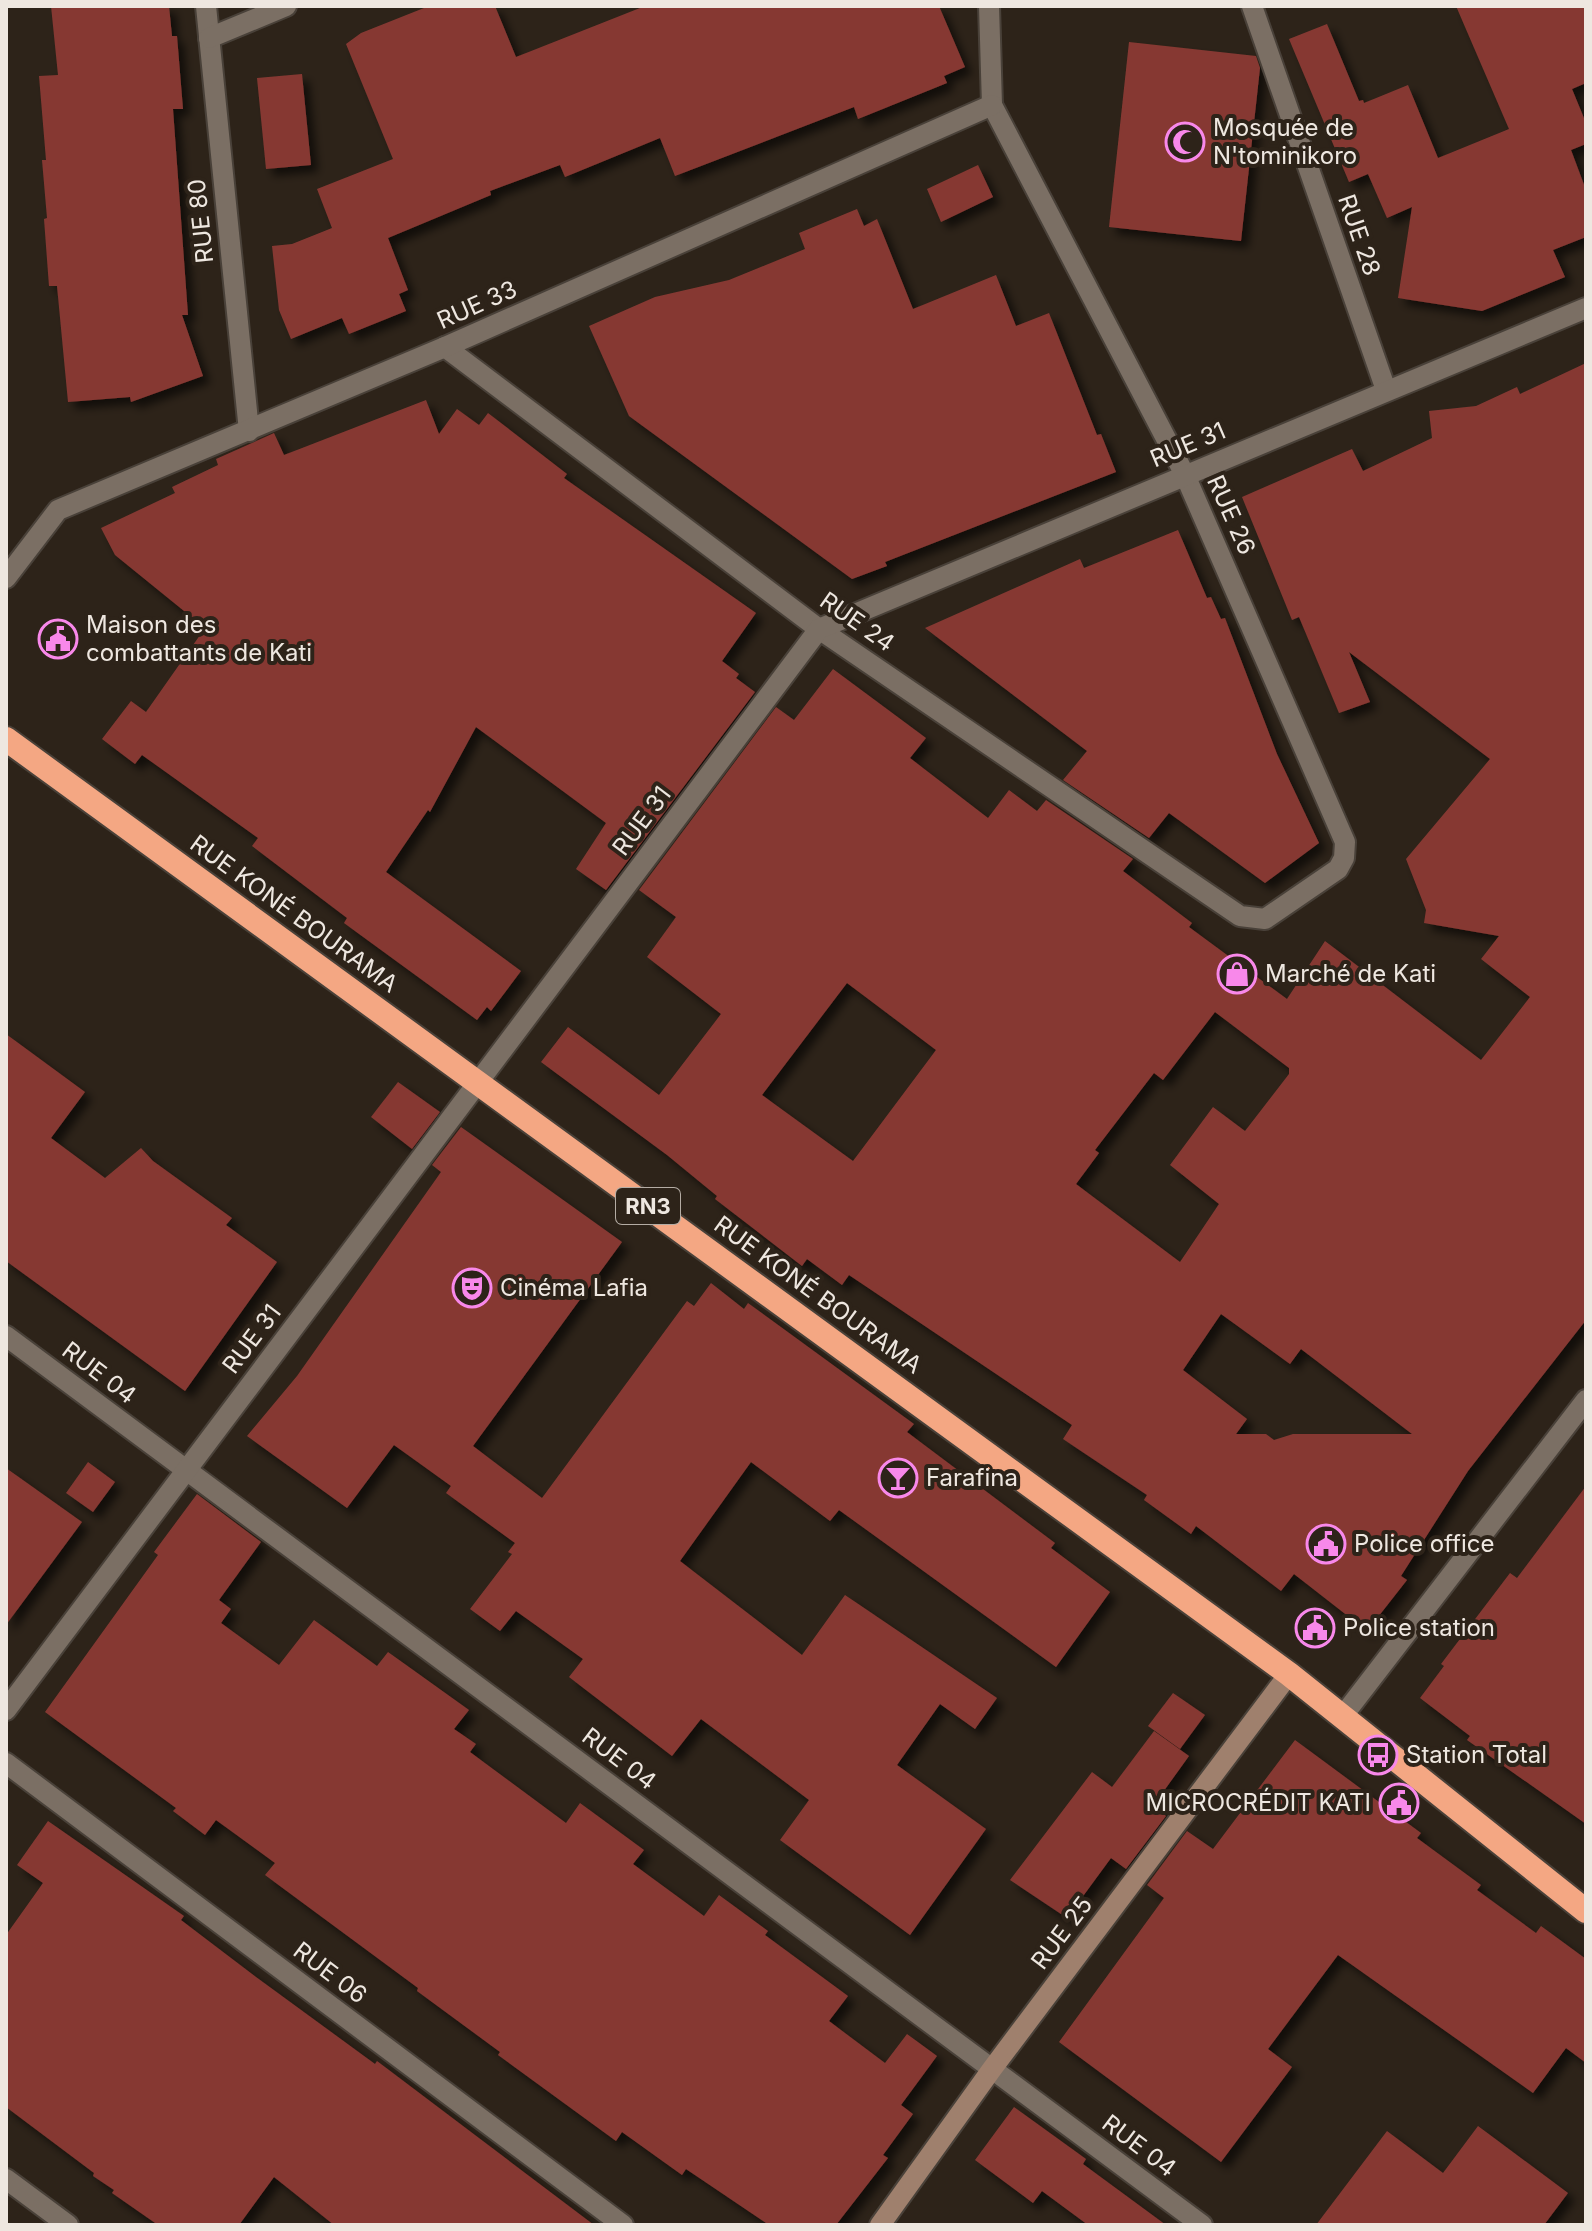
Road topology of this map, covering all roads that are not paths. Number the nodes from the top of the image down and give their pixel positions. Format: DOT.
graph roads {
  1 [pos="206,6"];
  2 [pos="286,6"];
  3 [pos="989,6"];
  4 [pos="1252,6"];
  5 [pos="209,38"];
  6 [pos="992,105"];
  7 [pos="1585,309"];
  8 [pos="445,347"];
  9 [pos="1386,390"];
  10 [pos="249,431"];
  11 [pos="1185,475"];
  12 [pos="6,578"];
  13 [pos="819,629"];
  14 [pos="6,739"];
  15 [pos="1253,919"];
  16 [pos="477,1083"];
  17 [pos="6,1336"];
  18 [pos="1586,1400"];
  19 [pos="186,1470"];
  20 [pos="1289,1674"];
  21 [pos="6,1710"];
  22 [pos="1342,1717"];
  23 [pos="6,1763"];
  24 [pos="1586,1911"];
  25 [pos="992,2069"];
  26 [pos="6,2179"];
  27 [pos="68,2225"];
  28 [pos="623,2225"];
  29 [pos="880,2225"];
  30 [pos="1202,2225"];
  1 -- 5 [label="street, RUE 80"];
  2 -- 5 [label="street"];
  3 -- 6 [label="street, RUE 26"];
  4 -- 9 [label="street, RUE 28"];
  5 -- 10 [label="street, RUE 80"];
  6 -- 8 [label="street, RUE 33"];
  6 -- 11 [label="street, RUE 26"];
  7 -- 9 [label="street, RUE 31"];
  8 -- 10 [label="street, RUE 33"];
  8 -- 13 [label="street, RUE 24"];
  9 -- 11 [label="street, RUE 31"];
  10 -- 12 [label="street, RUE 33"];
  11 -- 13 [label="street, RUE 31"];
  11 -- 15 [label="street, RUE 26"];
  13 -- 15 [label="street, RUE 24"];
  13 -- 16 [label="street, RUE 31"];
  14 -- 16 [label="highway, RUE KONÉ BOURAMA / RN3"];
  16 -- 19 [label="street, RUE 31"];
  16 -- 20 [label="highway, RUE KONÉ BOURAMA / RN3"];
  17 -- 19 [label="street, RUE 04"];
  18 -- 22 [label="street"];
  19 -- 21 [label="street, RUE 31"];
  19 -- 25 [label="street, RUE 04"];
  20 -- 22 [label="highway, RUE KONÉ BOURAMA / RN3"];
  20 -- 25 [label="street, RUE 25"];
  22 -- 24 [label="highway, RUE KONÉ BOURAMA / RN3"];
  23 -- 28 [label="street, RUE 06"];
  25 -- 29 [label="street, RUE 25"];
  25 -- 30 [label="street, RUE 04"];
  26 -- 27 [label="street"];
}
